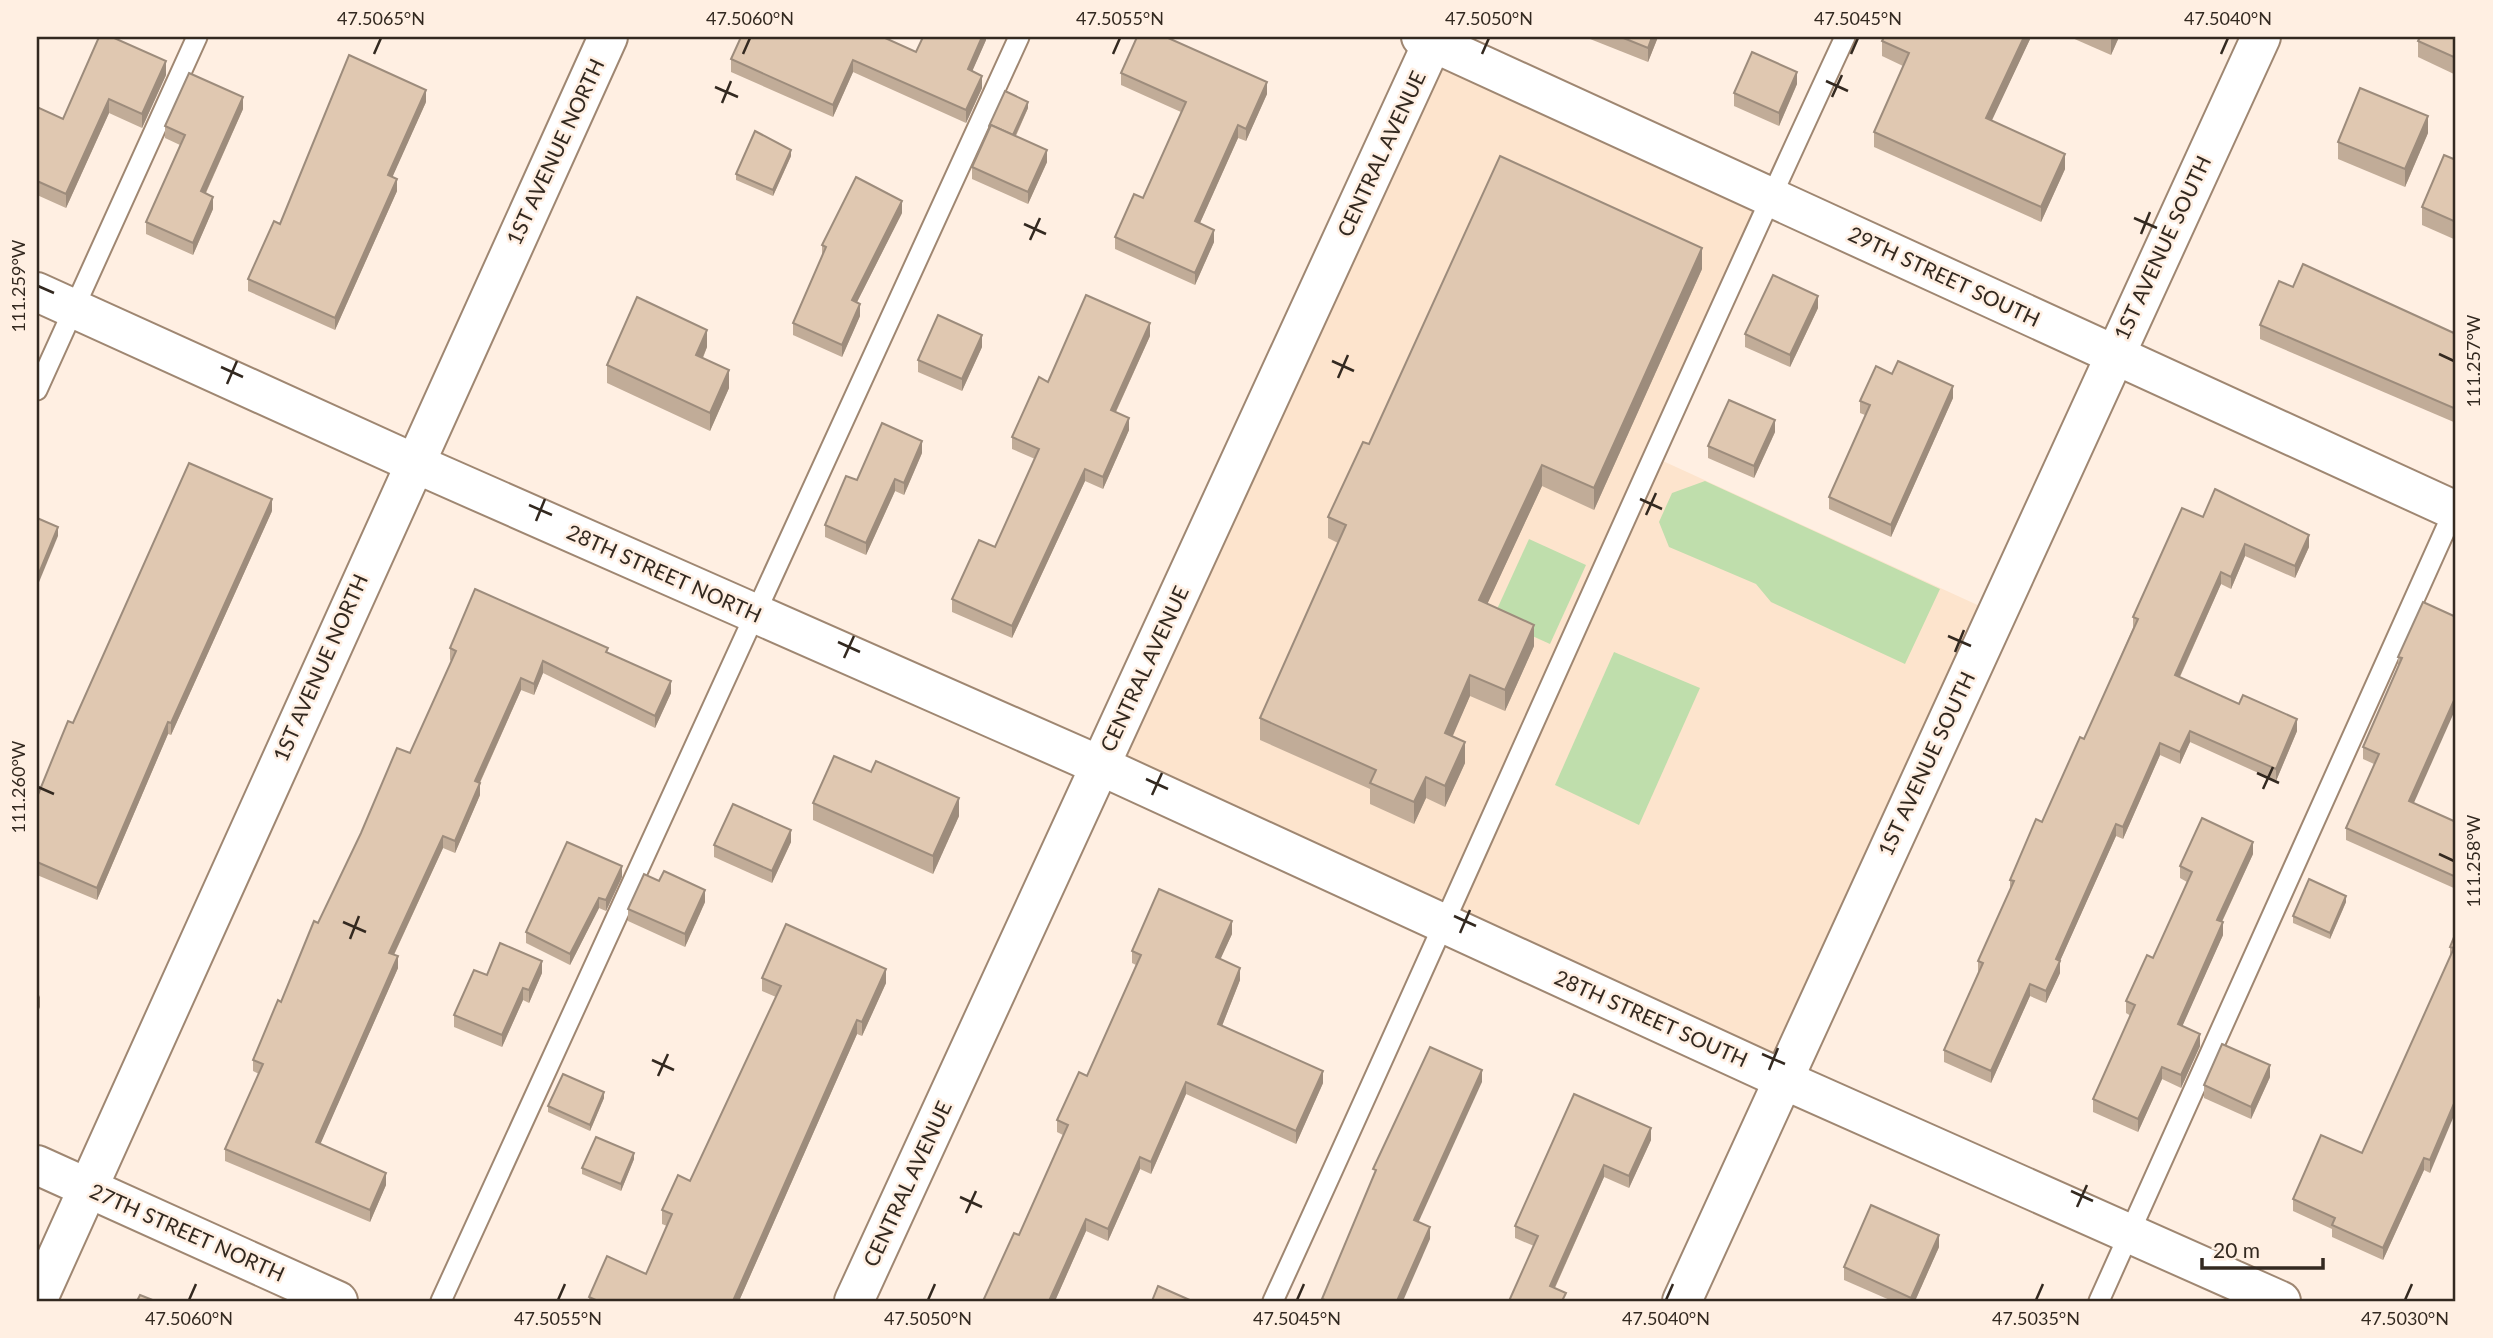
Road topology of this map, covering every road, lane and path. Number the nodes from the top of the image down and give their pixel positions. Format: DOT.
graph roads {
  1 [pos="197,37"];
  2 [pos="608,37"];
  3 [pos="1019,37"];
  4 [pos="1845,37"];
  5 [pos="2261,37"];
  6 [pos="1430,38"];
  7 [pos="1771,197"];
  8 [pos="37,292"];
  9 [pos="74,309"];
  10 [pos="2113,355"];
  11 [pos="37,390"];
  12 [pos="414,463"];
  13 [pos="2456,509"];
  14 [pos="756,615"];
  15 [pos="1101,766"];
  16 [pos="1445,925"];
  17 [pos="1782,1079"];
  18 [pos="37,1165"];
  19 [pos="88,1188"];
  20 [pos="2129,1234"];
  21 [pos="37,1301"];
  22 [pos="338,1301"];
  23 [pos="440,1301"];
  24 [pos="854,1301"];
  25 [pos="1273,1301"];
  26 [pos="1682,1301"];
  27 [pos="2099,1301"];
  28 [pos="2281,1301"];
  1 -- 9 [label="lane"];
  2 -- 12 [label="street, 1ST AVENUE NORTH"];
  3 -- 14 [label="lane"];
  4 -- 7 [label="lane"];
  5 -- 10 [label="street, 1ST AVENUE SOUTH"];
  6 -- 7 [label="street, 29TH STREET SOUTH"];
  6 -- 15 [label="street, CENTRAL AVENUE"];
  7 -- 10 [label="street, 29TH STREET SOUTH"];
  7 -- 16 [label="lane"];
  8 -- 9 [label="street, 28TH STREET NORTH"];
  9 -- 11 [label="lane"];
  9 -- 12 [label="street, 28TH STREET NORTH"];
  10 -- 13 [label="street, 29TH STREET SOUTH"];
  10 -- 17 [label="street, 1ST AVENUE SOUTH"];
  12 -- 14 [label="street, 28TH STREET NORTH"];
  12 -- 19 [label="street, 1ST AVENUE NORTH"];
  13 -- 20 [label="lane"];
  14 -- 15 [label="street, 28TH STREET NORTH"];
  14 -- 23 [label="lane"];
  15 -- 16 [label="street, 28TH STREET SOUTH"];
  15 -- 24 [label="street, CENTRAL AVENUE"];
  16 -- 17 [label="street, 28TH STREET SOUTH"];
  16 -- 25 [label="lane"];
  17 -- 20 [label="street, 28TH STREET SOUTH"];
  17 -- 26 [label="street, 1ST AVENUE SOUTH"];
  18 -- 19 [label="street, 27TH STREET NORTH"];
  19 -- 21 [label="street, 1ST AVENUE NORTH"];
  19 -- 22 [label="street, 27TH STREET NORTH"];
  20 -- 27 [label="lane"];
  20 -- 28 [label="street, 28TH STREET SOUTH"];
}
